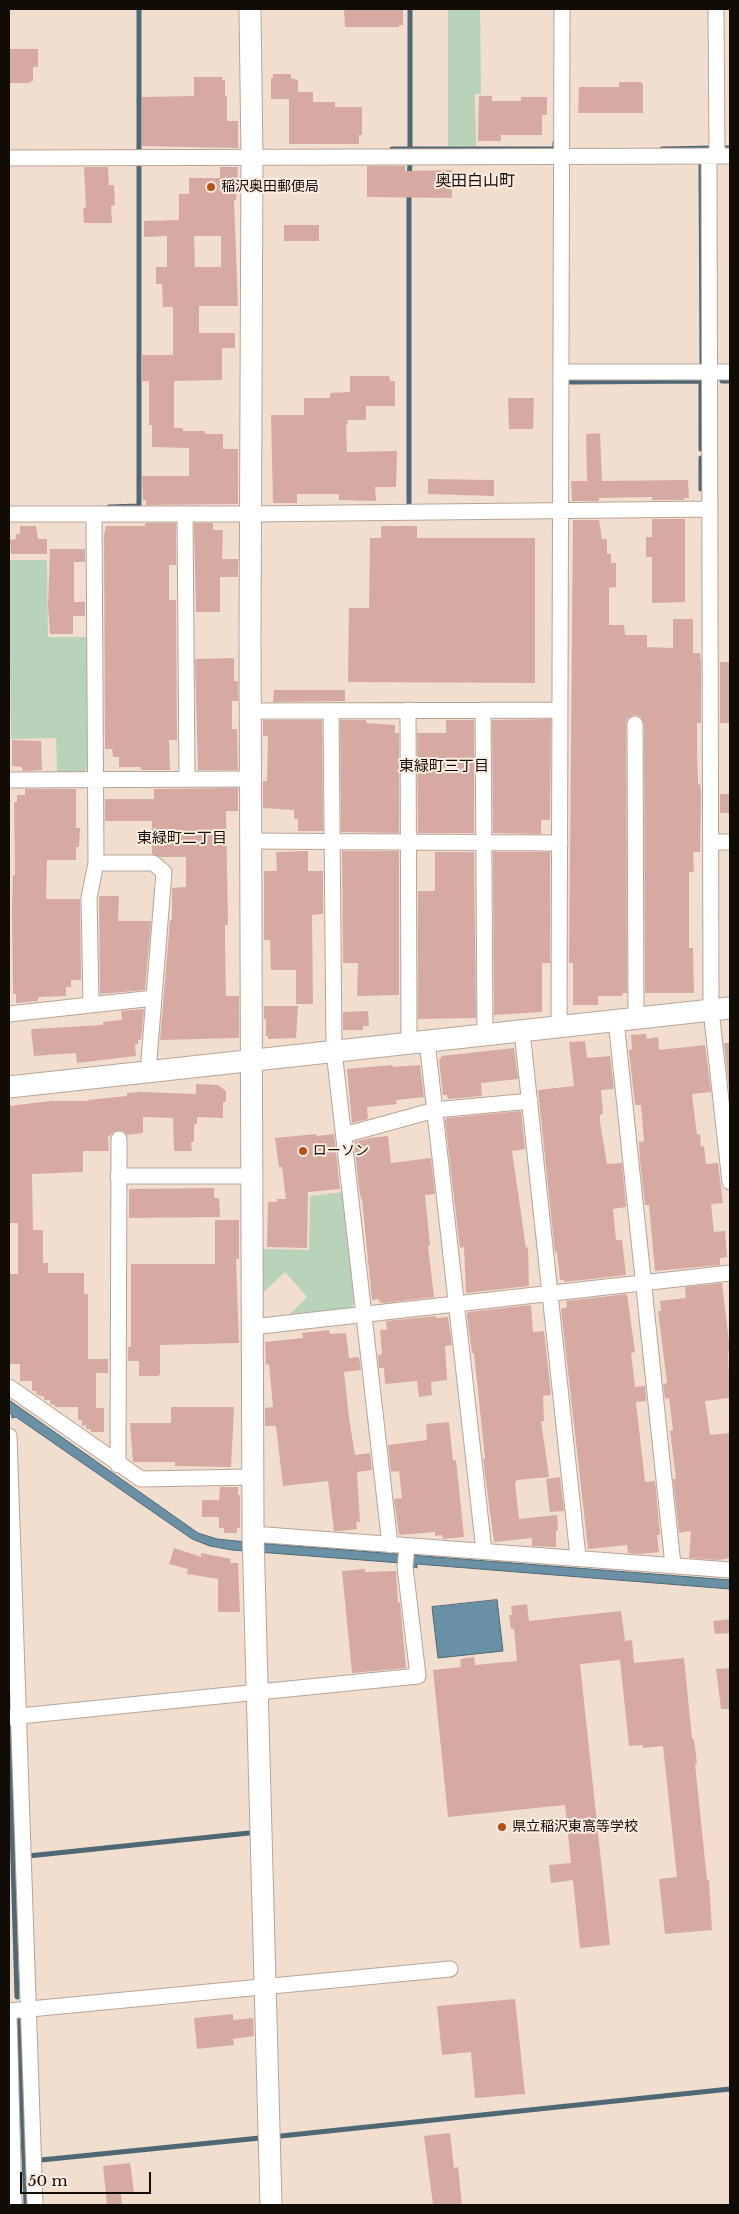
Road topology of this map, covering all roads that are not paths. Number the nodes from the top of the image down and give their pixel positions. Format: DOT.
graph roads {
  1 [pos="250,9"];
  2 [pos="562,9"];
  3 [pos="716,9"];
  4 [pos="562,156"];
  5 [pos="719,156"];
  6 [pos="252,157"];
  7 [pos="9,158"];
  8 [pos="562,372"];
  9 [pos="710,372"];
  10 [pos="730,372"];
  11 [pos="710,509"];
  12 [pos="561,512"];
  13 [pos="9,514"];
  14 [pos="94,514"];
  15 [pos="185,514"];
  16 [pos="250,514"];
  17 [pos="331,710"];
  18 [pos="408,710"];
  19 [pos="483,710"];
  20 [pos="560,710"];
  21 [pos="251,711"];
  22 [pos="635,724"];
  23 [pos="96,779"];
  24 [pos="187,779"];
  25 [pos="251,779"];
  26 [pos="9,780"];
  27 [pos="251,841"];
  28 [pos="332,842"];
  29 [pos="408,842"];
  30 [pos="483,842"];
  31 [pos="711,842"];
  32 [pos="730,842"];
  33 [pos="560,843"];
  34 [pos="96,864"];
  35 [pos="154,998"];
  36 [pos="91,1004"];
  37 [pos="721,1009"];
  38 [pos="9,1014"];
  39 [pos="626,1019"];
  40 [pos="559,1026"];
  41 [pos="522,1031"];
  42 [pos="485,1035"];
  43 [pos="418,1042"];
  44 [pos="334,1051"];
  45 [pos="251,1060"];
  46 [pos="148,1072"];
  47 [pos="9,1088"];
  48 [pos="530,1100"];
  49 [pos="435,1110"];
  50 [pos="344,1135"];
  51 [pos="119,1139"];
  52 [pos="118,1176"];
  53 [pos="252,1176"];
  54 [pos="730,1182"];
  55 [pos="730,1274"];
  56 [pos="643,1283"];
  57 [pos="550,1294"];
  58 [pos="456,1304"];
  59 [pos="364,1315"];
  60 [pos="252,1327"];
  61 [pos="9,1387"];
  62 [pos="9,1436"];
  63 [pos="118,1464"];
  64 [pos="253,1477"];
  65 [pos="254,1544"];
  66 [pos="390,1545"];
  67 [pos="407,1549"];
  68 [pos="484,1551"];
  69 [pos="578,1557"];
  70 [pos="673,1565"];
  71 [pos="730,1570"];
  72 [pos="258,1691"];
  73 [pos="14,1716"];
  74 [pos="450,1969"];
  75 [pos="265,1985"];
  76 [pos="28,2008"];
  77 [pos="9,2012"];
  78 [pos="14,2205"];
  79 [pos="35,2205"];
  80 [pos="271,2205"];
  1 -- 6 [label="street"];
  2 -- 4 [label="street"];
  3 -- 5 [label="street"];
  4 -- 5 [label="street"];
  4 -- 6 [label="street"];
  4 -- 8 [label="street"];
  5 -- 9 [label="street"];
  6 -- 7 [label="street"];
  6 -- 16 [label="street"];
  8 -- 9 [label="street"];
  8 -- 12 [label="street"];
  9 -- 10 [label="street"];
  9 -- 11 [label="street"];
  11 -- 12 [label="street"];
  11 -- 31 [label="street"];
  12 -- 16 [label="street"];
  12 -- 20 [label="street"];
  13 -- 14 [label="street"];
  14 -- 15 [label="street"];
  14 -- 23 [label="street"];
  15 -- 16 [label="street"];
  15 -- 24 [label="street"];
  16 -- 21 [label="street"];
  17 -- 18 [label="street"];
  17 -- 21 [label="street"];
  17 -- 28 [label="street"];
  18 -- 19 [label="street"];
  18 -- 29 [label="street"];
  19 -- 20 [label="street"];
  19 -- 30 [label="street"];
  20 -- 33 [label="street"];
  21 -- 25 [label="street"];
  22 -- 39 [label="street"];
  23 -- 24 [label="street"];
  23 -- 26 [label="street"];
  23 -- 34 [label="street"];
  24 -- 25 [label="street"];
  25 -- 27 [label="street"];
  27 -- 28 [label="street"];
  27 -- 45 [label="street"];
  28 -- 29 [label="street"];
  28 -- 44 [label="street"];
  29 -- 30 [label="street"];
  29 -- 43 [label="street"];
  30 -- 33 [label="street"];
  30 -- 42 [label="street"];
  31 -- 32 [label="street"];
  31 -- 37 [label="street"];
  33 -- 40 [label="street"];
  34 -- 35 [label="street"];
  34 -- 36 [label="street"];
  35 -- 36 [label="street"];
  35 -- 46 [label="street"];
  36 -- 38 [label="street"];
  37 -- 39 [label="street"];
  37 -- 54 [label="street"];
  39 -- 40 [label="street"];
  39 -- 56 [label="street"];
  40 -- 41 [label="street"];
  41 -- 42 [label="street"];
  41 -- 48 [label="street"];
  42 -- 43 [label="street"];
  43 -- 44 [label="street"];
  43 -- 49 [label="street"];
  44 -- 45 [label="street"];
  44 -- 50 [label="street"];
  45 -- 46 [label="street"];
  45 -- 53 [label="street"];
  46 -- 47 [label="street"];
  48 -- 49 [label="street"];
  48 -- 57 [label="street"];
  49 -- 50 [label="street"];
  49 -- 58 [label="street"];
  50 -- 59 [label="street"];
  51 -- 52 [label="street"];
  52 -- 53 [label="street"];
  52 -- 63 [label="street"];
  53 -- 60 [label="street"];
  55 -- 56 [label="street"];
  56 -- 57 [label="street"];
  56 -- 70 [label="street"];
  57 -- 58 [label="street"];
  57 -- 69 [label="street"];
  58 -- 59 [label="street"];
  58 -- 68 [label="street"];
  59 -- 60 [label="street"];
  59 -- 66 [label="street"];
  60 -- 64 [label="street"];
  61 -- 63 [label="street"];
  62 -- 73 [label="street"];
  63 -- 64 [label="street"];
  64 -- 65 [label="street"];
  65 -- 66 [label="street"];
  65 -- 72 [label="street"];
  66 -- 67 [label="street"];
  67 -- 68 [label="street"];
  67 -- 72 [label="street"];
  68 -- 69 [label="street"];
  69 -- 70 [label="street"];
  70 -- 71 [label="street"];
  72 -- 73 [label="street"];
  72 -- 75 [label="street"];
  73 -- 76 [label="street"];
  74 -- 75 [label="street"];
  75 -- 76 [label="street"];
  75 -- 80 [label="street"];
  76 -- 77 [label="street"];
  76 -- 79 [label="street"];
  77 -- 78 [label="street"];
}
